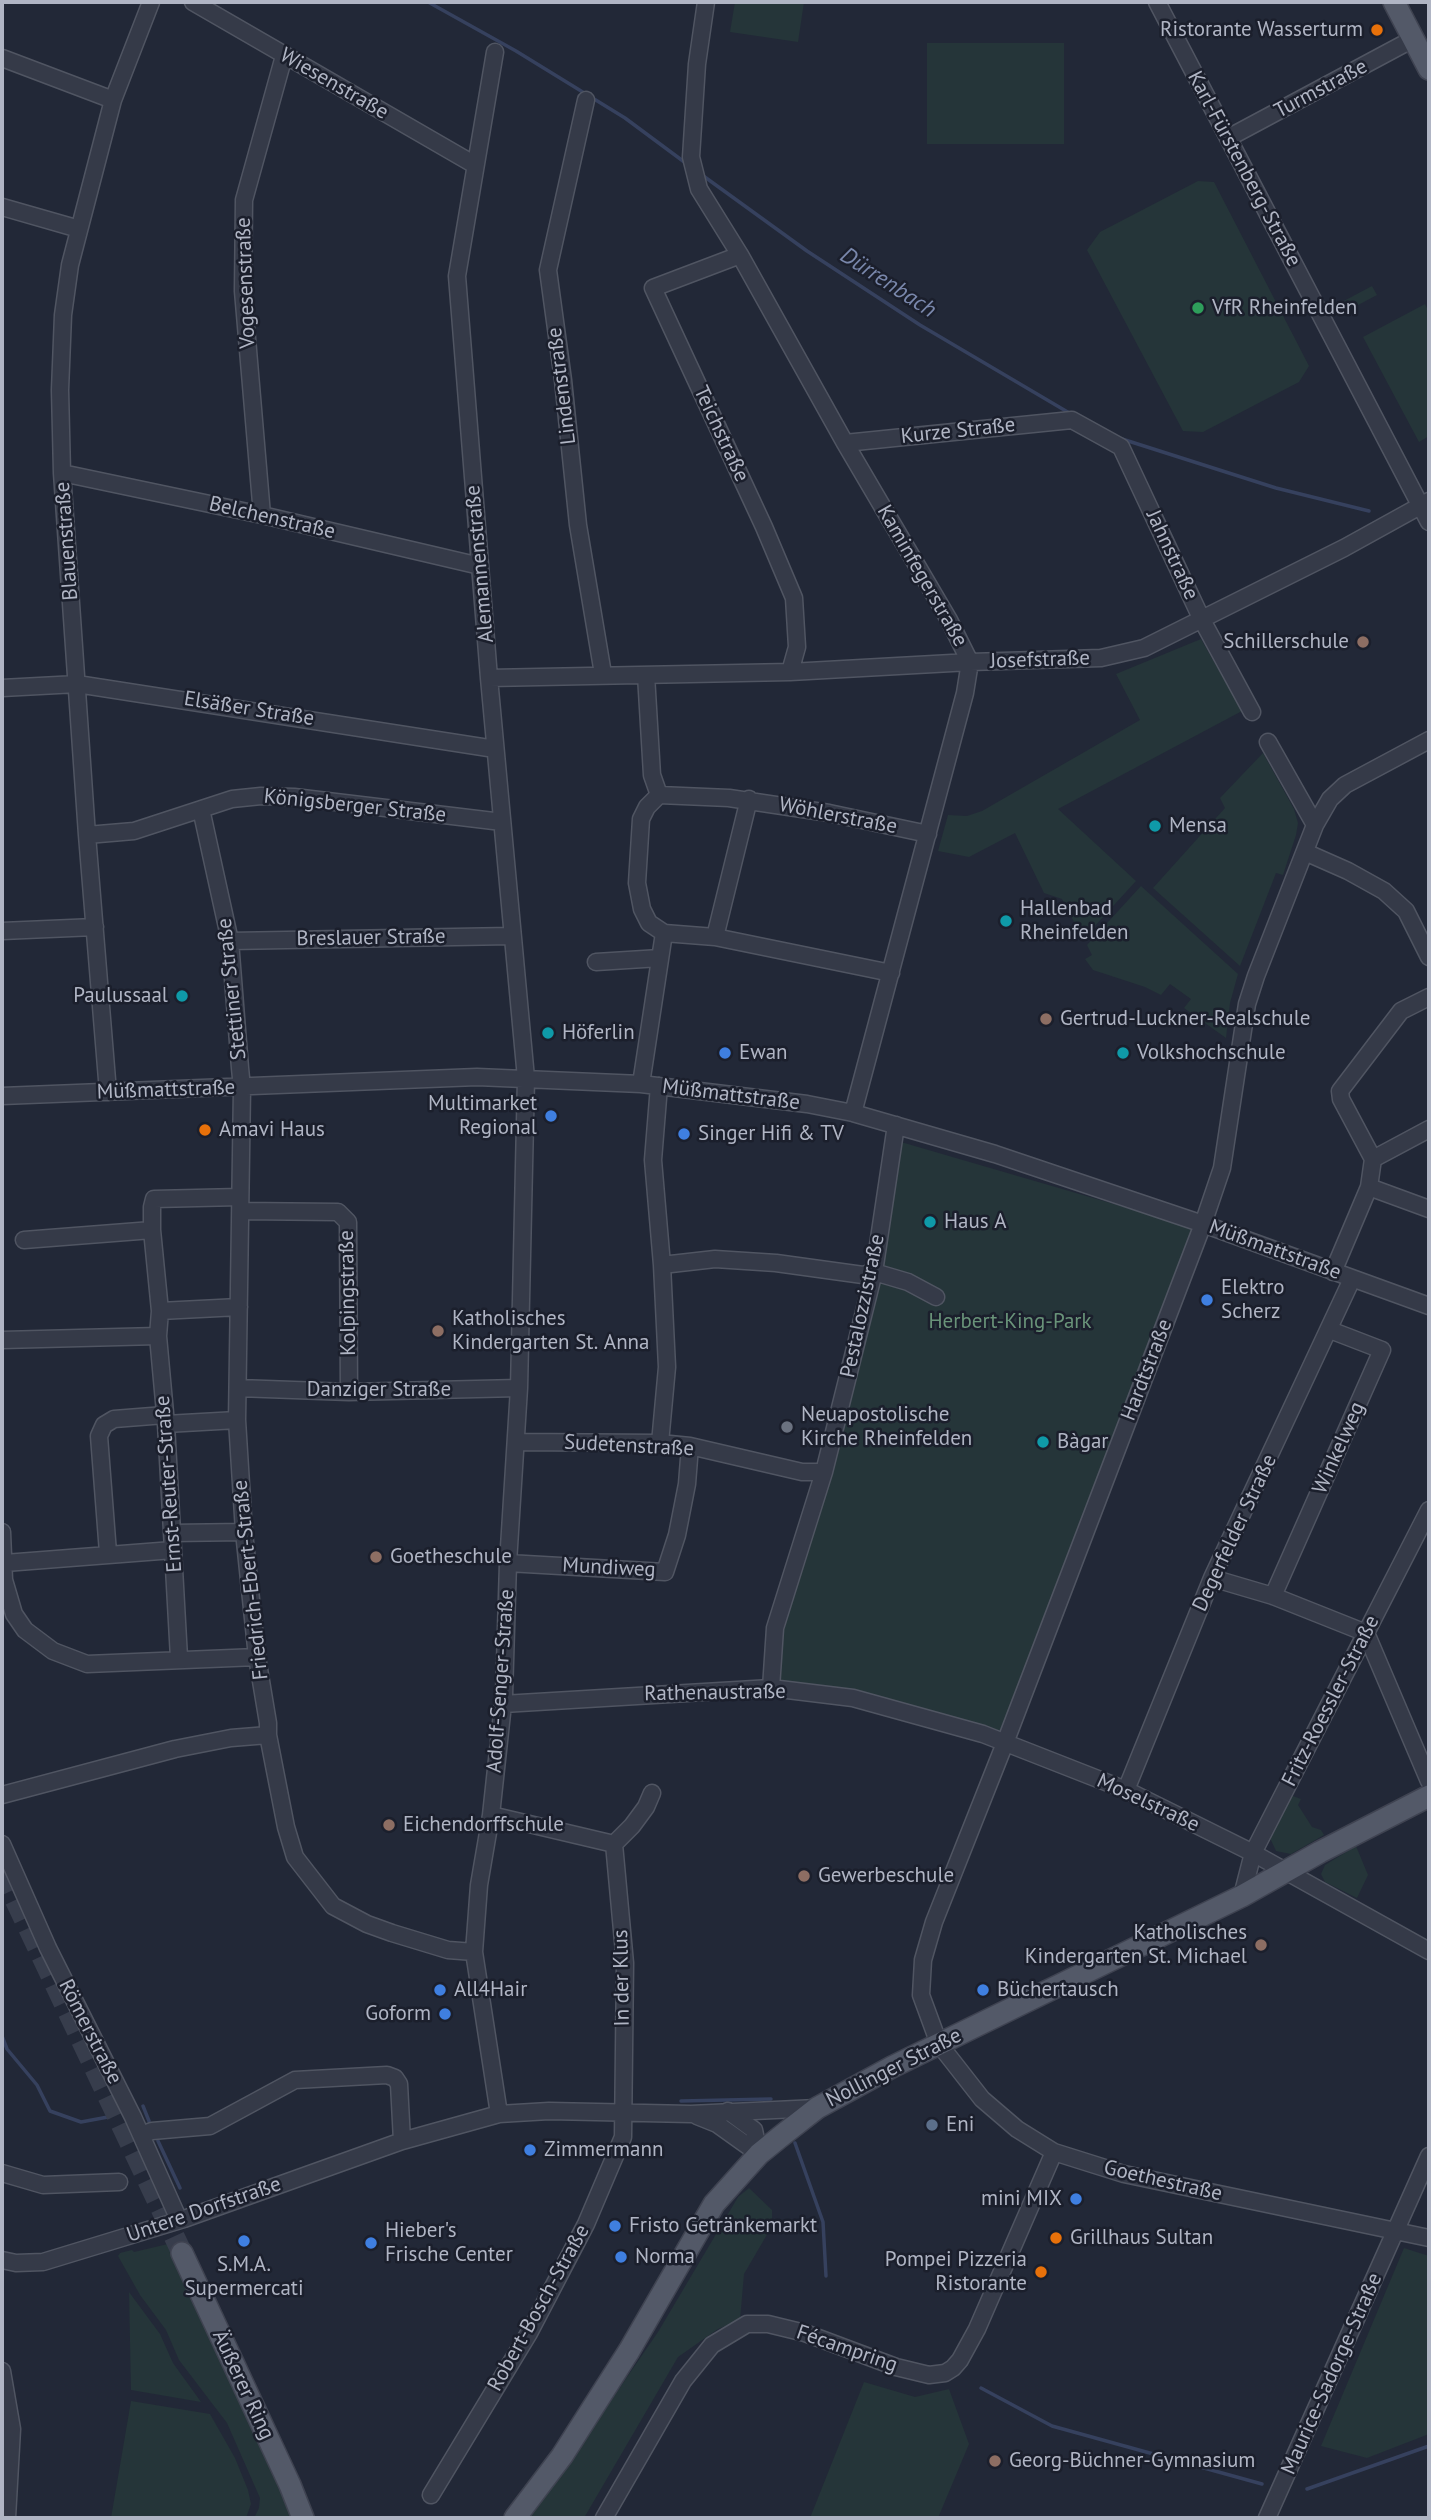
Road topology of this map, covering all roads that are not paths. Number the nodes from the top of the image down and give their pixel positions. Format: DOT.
graph roads {
  1 [pos="151,2"];
  2 [pos="193,2"];
  3 [pos="706,2"];
  4 [pos="1157,2"];
  5 [pos="1394,2"];
  6 [pos="1413,39"];
  7 [pos="495,52"];
  8 [pos="284,56"];
  9 [pos="2,58"];
  10 [pos="1429,69"];
  11 [pos="113,100"];
  12 [pos="586,100"];
  13 [pos="1228,138"];
  14 [pos="475,165"];
  15 [pos="2,207"];
  16 [pos="79,229"];
  17 [pos="740,255"];
  18 [pos="1072,420"];
  19 [pos="845,443"];
  20 [pos="62,473"];
  21 [pos="1425,503"];
  22 [pos="262,515"];
  23 [pos="1429,522"];
  24 [pos="480,566"];
  25 [pos="1202,620"];
  26 [pos="970,662"];
  27 [pos="790,673"];
  28 [pos="603,674"];
  29 [pos="646,675"];
  30 [pos="489,678"];
  31 [pos="77,684"];
  32 [pos="2,688"];
  33 [pos="1252,712"];
  34 [pos="1429,740"];
  35 [pos="1268,742"];
  36 [pos="495,749"];
  37 [pos="659,795"];
  38 [pos="749,799"];
  39 [pos="201,809"];
  40 [pos="502,822"];
  41 [pos="1315,825"];
  42 [pos="928,834"];
  43 [pos="87,835"];
  44 [pos="1305,852"];
  45 [pos="94,927"];
  46 [pos="2,931"];
  47 [pos="664,933"];
  48 [pos="512,936"];
  49 [pos="715,937"];
  50 [pos="230,941"];
  51 [pos="1429,957"];
  52 [pos="660,958"];
  53 [pos="596,962"];
  54 [pos="891,973"];
  55 [pos="1429,997"];
  56 [pos="526,1078"];
  57 [pos="641,1084"];
  58 [pos="659,1086"];
  59 [pos="242,1088"];
  60 [pos="108,1092"];
  61 [pos="2,1096"];
  62 [pos="853,1113"];
  63 [pos="896,1125"];
  64 [pos="1429,1129"];
  65 [pos="1373,1159"];
  66 [pos="1369,1187"];
  67 [pos="240,1204"];
  68 [pos="1429,1209"];
  69 [pos="1203,1224"];
  70 [pos="152,1230"];
  71 [pos="24,1240"];
  72 [pos="662,1265"];
  73 [pos="874,1272"];
  74 [pos="1333,1272"];
  75 [pos="1352,1279"];
  76 [pos="936,1297"];
  77 [pos="1429,1306"];
  78 [pos="239,1307"];
  79 [pos="160,1311"];
  80 [pos="1330,1330"];
  81 [pos="158,1336"];
  82 [pos="2,1340"];
  83 [pos="238,1388"];
  84 [pos="519,1388"];
  85 [pos="349,1392"];
  86 [pos="166,1420"];
  87 [pos="237,1420"];
  88 [pos="516,1442"];
  89 [pos="660,1443"];
  90 [pos="690,1446"];
  91 [pos="824,1472"];
  92 [pos="1429,1510"];
  93 [pos="2,1532"];
  94 [pos="244,1532"];
  95 [pos="173,1542"];
  96 [pos="107,1553"];
  97 [pos="5,1563"];
  98 [pos="508,1563"];
  99 [pos="1212,1578"];
  100 [pos="1273,1596"];
  101 [pos="1366,1633"];
  102 [pos="257,1657"];
  103 [pos="179,1658"];
  104 [pos="771,1688"];
  105 [pos="503,1704"];
  106 [pos="268,1735"];
  107 [pos="1005,1743"];
  108 [pos="1429,1781"];
  109 [pos="1126,1790"];
  110 [pos="652,1793"];
  111 [pos="2,1795"];
  112 [pos="1429,1797"];
  113 [pos="491,1815"];
  114 [pos="2,1844"];
  115 [pos="614,1844"];
  116 [pos="1252,1853"];
  117 [pos="1286,1873"];
  118 [pos="1242,1896"];
  119 [pos="1429,1951"];
  120 [pos="474,1952"];
  121 [pos="939,2044"];
  122 [pos="817,2108"];
  123 [pos="728,2111"];
  124 [pos="622,2113"];
  125 [pos="499,2114"];
  126 [pos="691,2114"];
  127 [pos="141,2135"];
  128 [pos="402,2141"];
  129 [pos="1054,2152"];
  130 [pos="759,2154"];
  131 [pos="1429,2156"];
  132 [pos="2,2173"];
  133 [pos="119,2182"];
  134 [pos="179,2220"];
  135 [pos="1397,2230"];
  136 [pos="1429,2238"];
  137 [pos="182,2253"];
  138 [pos="2,2260"];
  139 [pos="2,2371"];
  140 [pos="431,2495"];
  141 [pos="7,2518"];
  142 [pos="303,2518"];
  143 [pos="515,2518"];
  144 [pos="604,2518"];
  145 [pos="1267,2518"];
  1 -- 11 [label="street, Blauenstraße"];
  2 -- 8 [label="street, Wiesenstraße"];
  3 -- 17 [label="street, Kaminfegerstraße"];
  4 -- 13 [label="street, Karl-Fürstenberg-Straße"];
  5 -- 6 [label="main road"];
  6 -- 10 [label="main road"];
  6 -- 13 [label="street, Turmstraße"];
  7 -- 14 [label="street, Alemannenstraße"];
  8 -- 14 [label="street, Wiesenstraße"];
  8 -- 22 [label="street, Vogesenstraße"];
  9 -- 11 [label="street"];
  11 -- 16 [label="street, Blauenstraße"];
  12 -- 28 [label="street, Lindenstraße"];
  13 -- 21 [label="street, Karl-Fürstenberg-Straße"];
  14 -- 24 [label="street, Alemannenstraße"];
  15 -- 16 [label="street"];
  16 -- 20 [label="street, Blauenstraße"];
  17 -- 19 [label="street, Kaminfegerstraße"];
  17 -- 27 [label="street, Teichstraße"];
  18 -- 19 [label="street, Kurze Straße"];
  18 -- 25 [label="street, Jahnstraße"];
  19 -- 26 [label="street, Kaminfegerstraße"];
  20 -- 22 [label="street, Belchenstraße"];
  20 -- 31 [label="street, Blauenstraße"];
  21 -- 23 [label="street, Karl-Fürstenberg-Straße"];
  21 -- 25 [label="street, Josefstraße"];
  22 -- 24 [label="street, Belchenstraße"];
  24 -- 30 [label="street, Alemannenstraße"];
  25 -- 26 [label="street, Josefstraße"];
  25 -- 33 [label="street, Jahnstraße"];
  26 -- 27 [label="street, Josefstraße"];
  26 -- 42 [label="street, Kaminfegerstraße"];
  27 -- 29 [label="street, Josefstraße"];
  28 -- 29 [label="street, Josefstraße"];
  28 -- 30 [label="street, Josefstraße"];
  29 -- 37 [label="street"];
  30 -- 36 [label="street, Alemannenstraße"];
  31 -- 32 [label="street, Elsäßer Straße"];
  31 -- 36 [label="street, Elsäßer Straße"];
  31 -- 43 [label="street, Blauenstraße"];
  34 -- 41 [label="street, Hardtstraße"];
  35 -- 41 [label="street"];
  36 -- 40 [label="street, Alemannenstraße"];
  37 -- 38 [label="street, Wöhlerstraße"];
  37 -- 47 [label="street"];
  38 -- 42 [label="street, Wöhlerstraße"];
  38 -- 49 [label="street, Wöhlerstraße"];
  39 -- 40 [label="street, Königsberger Straße"];
  39 -- 43 [label="street, Königsberger Straße"];
  39 -- 50 [label="street, Stettiner Straße"];
  40 -- 48 [label="street, Alemannenstraße"];
  41 -- 44 [label="street, Hardtstraße"];
  42 -- 54 [label="street, Kaminfegerstraße"];
  43 -- 45 [label="street, Blauenstraße"];
  44 -- 51 [label="street"];
  44 -- 69 [label="street, Hardtstraße"];
  45 -- 46 [label="street"];
  45 -- 60 [label="street, Blauenstraße"];
  47 -- 49 [label="street"];
  47 -- 52 [label="street"];
  48 -- 50 [label="street, Breslauer Straße"];
  48 -- 56 [label="street, Alemannenstraße"];
  49 -- 54 [label="street"];
  50 -- 59 [label="street, Stettiner Straße"];
  52 -- 53 [label="street"];
  52 -- 57 [label="street"];
  54 -- 62 [label="street, Kaminfegerstraße"];
  55 -- 65 [label="street"];
  56 -- 57 [label="street, Müßmattstraße"];
  56 -- 59 [label="street, Müßmattstraße"];
  56 -- 84 [label="street, Adolf-Senger-Straße"];
  57 -- 58 [label="street, Müßmattstraße"];
  58 -- 62 [label="street, Müßmattstraße"];
  58 -- 72 [label="street"];
  59 -- 60 [label="street, Müßmattstraße"];
  59 -- 67 [label="street, Friedrich-Ebert-Straße"];
  60 -- 61 [label="street, Müßmattstraße"];
  62 -- 63 [label="street, Müßmattstraße"];
  63 -- 69 [label="street, Müßmattstraße"];
  63 -- 73 [label="street, Pestalozzistraße"];
  64 -- 65 [label="street"];
  65 -- 66 [label="street"];
  66 -- 68 [label="street"];
  66 -- 74 [label="street"];
  67 -- 70 [label="street, Ernst-Reuter-Straße"];
  67 -- 78 [label="street, Friedrich-Ebert-Straße"];
  67 -- 85 [label="street, Kolpingstraße"];
  69 -- 74 [label="street, Müßmattstraße"];
  69 -- 107 [label="street, Hardtstraße"];
  70 -- 71 [label="street"];
  70 -- 79 [label="street, Ernst-Reuter-Straße"];
  72 -- 73 [label="street"];
  72 -- 89 [label="street"];
  73 -- 76 [label="street"];
  73 -- 91 [label="street, Pestalozzistraße"];
  74 -- 75 [label="street, Müßmattstraße"];
  75 -- 77 [label="street, Müßmattstraße"];
  75 -- 80 [label="street, Degerfelder Straße"];
  78 -- 79 [label="street"];
  78 -- 83 [label="street, Friedrich-Ebert-Straße"];
  79 -- 81 [label="street, Ernst-Reuter-Straße"];
  80 -- 99 [label="street, Degerfelder Straße"];
  80 -- 100 [label="street, Winkelweg"];
  81 -- 82 [label="street"];
  81 -- 86 [label="street, Ernst-Reuter-Straße"];
  83 -- 85 [label="street, Danziger Straße"];
  83 -- 87 [label="street, Friedrich-Ebert-Straße"];
  84 -- 85 [label="street, Danziger Straße"];
  84 -- 88 [label="street, Adolf-Senger-Straße"];
  86 -- 87 [label="street"];
  86 -- 95 [label="street, Ernst-Reuter-Straße"];
  86 -- 96 [label="street"];
  87 -- 94 [label="street, Friedrich-Ebert-Straße"];
  88 -- 89 [label="street, Sudetenstraße"];
  88 -- 98 [label="street, Adolf-Senger-Straße"];
  89 -- 90 [label="street, Sudetenstraße"];
  90 -- 91 [label="street, Sudetenstraße"];
  90 -- 98 [label="street, Mundiweg"];
  91 -- 104 [label="street, Pestalozzistraße"];
  92 -- 101 [label="street, Fritz-Roessler-Straße"];
  93 -- 97 [label="street"];
  94 -- 95 [label="street"];
  94 -- 102 [label="street, Friedrich-Ebert-Straße"];
  95 -- 96 [label="street"];
  95 -- 103 [label="street, Ernst-Reuter-Straße"];
  96 -- 97 [label="street"];
  97 -- 103 [label="street"];
  98 -- 105 [label="street, Adolf-Senger-Straße"];
  99 -- 100 [label="street"];
  99 -- 109 [label="street, Degerfelder Straße"];
  100 -- 101 [label="street"];
  101 -- 108 [label="street"];
  101 -- 116 [label="street, Fritz-Roessler-Straße"];
  102 -- 103 [label="street"];
  102 -- 106 [label="street, Friedrich-Ebert-Straße"];
  104 -- 105 [label="street, Rathenaustraße"];
  104 -- 107 [label="street, Rathenaustraße"];
  105 -- 113 [label="street, Adolf-Senger-Straße"];
  106 -- 111 [label="street"];
  106 -- 120 [label="street, Friedrich-Ebert-Straße"];
  107 -- 109 [label="street, Moselstraße"];
  107 -- 121 [label="street, Hardtstraße"];
  109 -- 116 [label="street, Moselstraße"];
  110 -- 115 [label="street"];
  112 -- 117 [label="main road, Nollinger Straße"];
  113 -- 115 [label="street"];
  113 -- 120 [label="street, Adolf-Senger-Straße"];
  114 -- 127 [label="street, Römerstraße"];
  115 -- 124 [label="street, In der Klus"];
  116 -- 117 [label="street, Moselstraße"];
  116 -- 118 [label="street, Fritz-Roessler-Straße"];
  117 -- 118 [label="main road, Nollinger Straße"];
  117 -- 119 [label="street, Moselstraße"];
  118 -- 121 [label="main road, Nollinger Straße"];
  120 -- 125 [label="street, Adolf-Senger-Straße"];
  121 -- 122 [label="main road, Nollinger Straße"];
  121 -- 129 [label="street, Goethestraße"];
  122 -- 123 [label="street, Untere Dorfstraße"];
  122 -- 130 [label="main road, Nollinger Straße"];
  123 -- 126 [label="street, Untere Dorfstraße"];
  123 -- 130 [label="street"];
  124 -- 125 [label="street, Untere Dorfstraße"];
  124 -- 126 [label="street, Untere Dorfstraße"];
  124 -- 140 [label="street, Robert-Bosch-Straße"];
  125 -- 128 [label="street, Untere Dorfstraße"];
  126 -- 130 [label="street, Untere Dorfstraße"];
  127 -- 128 [label="street"];
  127 -- 134 [label="street, Römerstraße"];
  128 -- 134 [label="street, Untere Dorfstraße"];
  129 -- 135 [label="street, Goethestraße"];
  129 -- 144 [label="street, Fécampring"];
  130 -- 143 [label="main road, Nollinger Straße"];
  131 -- 135 [label="street, Maurice-Sadorge-Straße"];
  132 -- 133 [label="street"];
  134 -- 138 [label="street, Untere Dorfstraße"];
  135 -- 136 [label="street, Goethestraße"];
  135 -- 145 [label="street, Maurice-Sadorge-Straße"];
  137 -- 142 [label="main road, Äußerer Ring"];
  139 -- 141 [label="street"];
}
